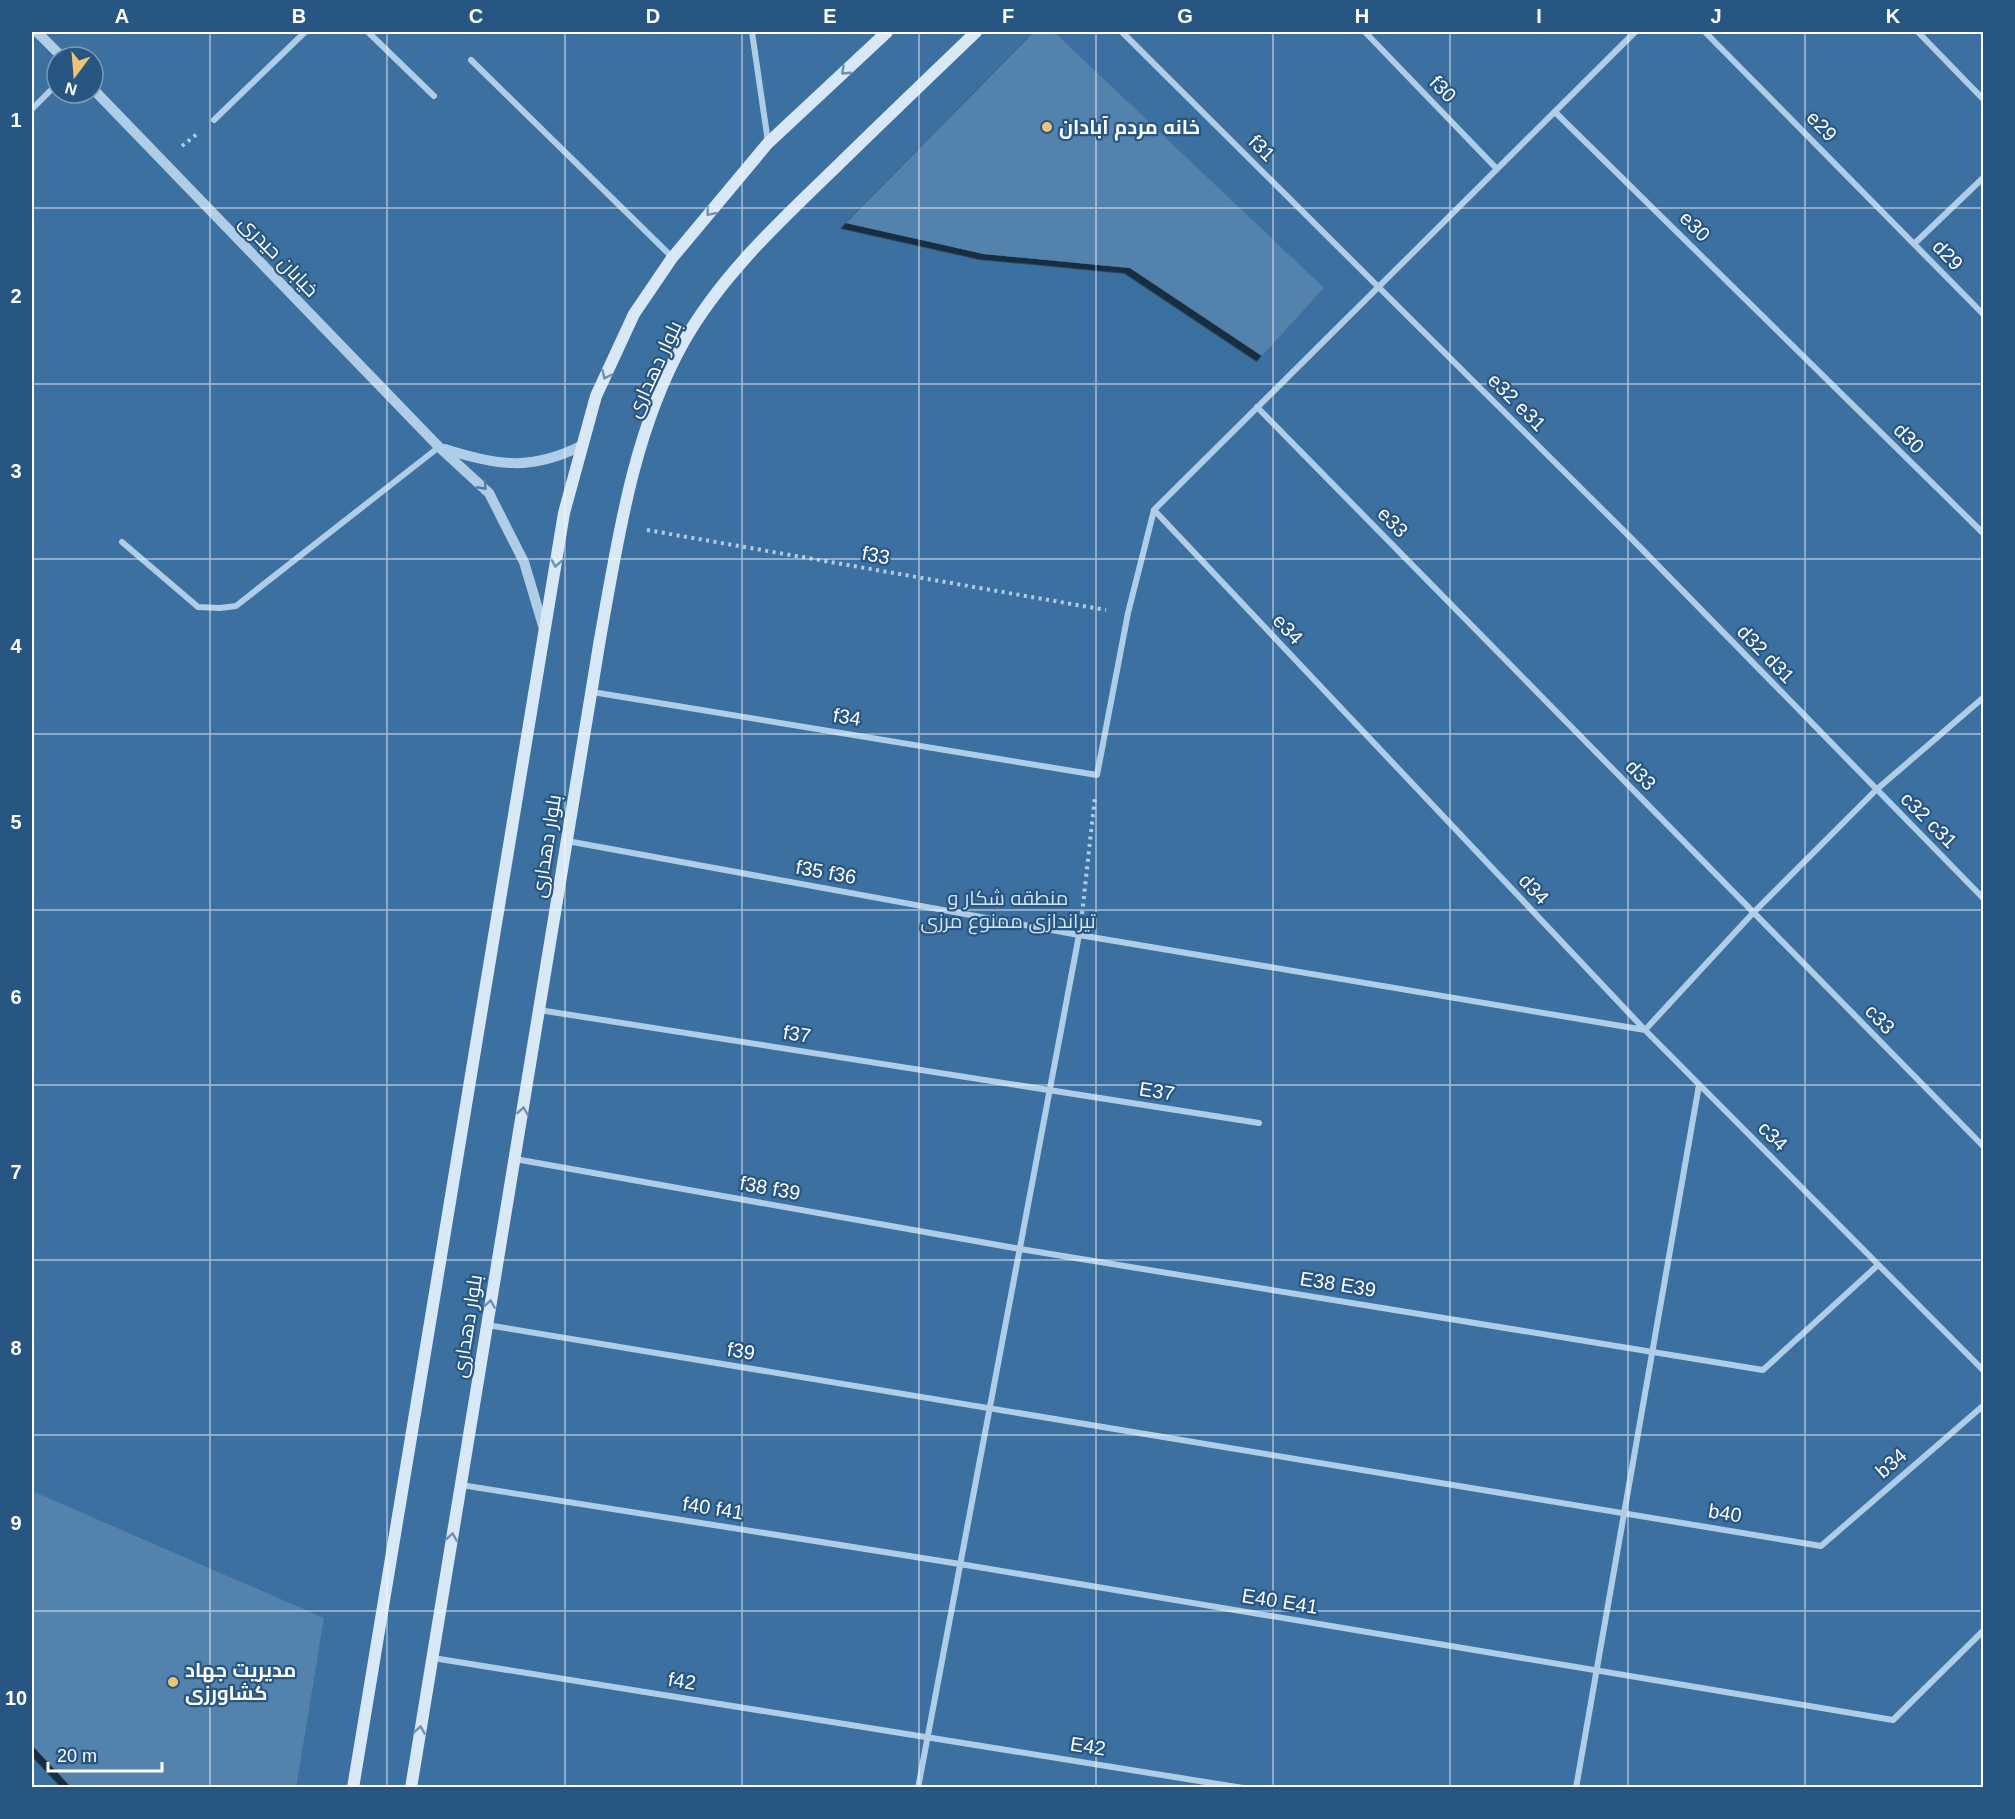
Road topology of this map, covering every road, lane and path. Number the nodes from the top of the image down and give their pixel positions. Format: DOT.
graph roads {
  1 [pos="37,32"];
  2 [pos="305,32"];
  3 [pos="368,32"];
  4 [pos="753,32"];
  5 [pos="887,32"];
  6 [pos="976,32"];
  7 [pos="1122,32"];
  8 [pos="1365,32"];
  9 [pos="1635,32"];
  10 [pos="1705,32"];
  11 [pos="1918,32"];
  12 [pos="50,45"];
  13 [pos="471,60"];
  14 [pos="45,96"];
  15 [pos="434,96"];
  16 [pos="1983,100"];
  17 [pos="105,101"];
  18 [pos="32,109"];
  19 [pos="1555,112"];
  20 [pos="214,120"];
  21 [pos="768,143"];
  22 [pos="164,162"];
  23 [pos="1497,169"];
  24 [pos="1983,177"];
  25 [pos="1914,244"];
  26 [pos="672,258"];
  27 [pos="1378,288"];
  28 [pos="1983,315"];
  29 [pos="1811,364"];
  30 [pos="1257,407"];
  31 [pos="583,445"];
  32 [pos="440,447"];
  33 [pos="1154,510"];
  34 [pos="620,526"];
  35 [pos="1983,534"];
  36 [pos="1633,540"];
  37 [pos="122,542"];
  38 [pos="1128,613"];
  39 [pos="544,630"];
  40 [pos="1505,660"];
  41 [pos="591,692"];
  42 [pos="1983,697"];
  43 [pos="1399,771"];
  44 [pos="1097,775"];
  45 [pos="1876,790"];
  46 [pos="567,841"];
  47 [pos="1983,899"];
  48 [pos="1753,913"];
  49 [pos="1079,935"];
  50 [pos="539,1010"];
  51 [pos="1645,1030"];
  52 [pos="1699,1085"];
  53 [pos="1050,1091"];
  54 [pos="1258,1123"];
  55 [pos="1983,1148"];
  56 [pos="514,1159"];
  57 [pos="1020,1249"];
  58 [pos="1878,1265"];
  59 [pos="487,1325"];
  60 [pos="1651,1352"];
  61 [pos="1983,1371"];
  62 [pos="1983,1405"];
  63 [pos="990,1408"];
  64 [pos="460,1485"];
  65 [pos="1623,1513"];
  66 [pos="1821,1546"];
  67 [pos="960,1564"];
  68 [pos="1983,1630"];
  69 [pos="432,1658"];
  70 [pos="1596,1670"];
  71 [pos="927,1736"];
  72 [pos="353,1788"];
  73 [pos="411,1788"];
  74 [pos="918,1788"];
  75 [pos="1243,1788"];
  76 [pos="1575,1788"];
  1 -- 12 [label="street"];
  2 -- 20 [label="street"];
  3 -- 15 [label="street"];
  4 -- 21 [label="street"];
  5 -- 21 [label="main road, بلوار دهداری, one-way"];
  6 -- 34 [label="main road, بلوار دهداری"];
  7 -- 27 [label="street, f31"];
  8 -- 23 [label="street, f30"];
  9 -- 19 [label="street"];
  10 -- 25 [label="street, e29"];
  11 -- 16 [label="street"];
  13 -- 26 [label="street"];
  14 -- 18 [label="street"];
  17 -- 22 [label="street, خیابان حیدری"];
  19 -- 23 [label="street"];
  19 -- 29 [label="street, e30"];
  20 -- 22 [label="path"];
  21 -- 26 [label="main road, بلوار دهداری, one-way"];
  22 -- 32 [label="street, خیابان حیدری"];
  23 -- 27 [label="street"];
  24 -- 25 [label="street"];
  25 -- 28 [label="street, d29"];
  26 -- 31 [label="main road, بلوار دهداری, one-way"];
  27 -- 30 [label="street"];
  27 -- 36 [label="street, e32 e31"];
  29 -- 35 [label="street, d30"];
  30 -- 33 [label="street"];
  30 -- 40 [label="street, e33"];
  31 -- 32 [label="street"];
  31 -- 39 [label="main road, بلوار دهداری, one-way"];
  32 -- 37 [label="street"];
  32 -- 39 [label="street, خیابان حیدری, one-way"];
  33 -- 38 [label="street"];
  33 -- 43 [label="street, e34"];
  34 -- 38 [label="path, f33"];
  34 -- 41 [label="main road, بلوار دهداری"];
  36 -- 45 [label="street, d32 d31"];
  38 -- 44 [label="street"];
  39 -- 72 [label="main road, بلوار دهداری"];
  40 -- 48 [label="street, d33"];
  41 -- 44 [label="street, f34"];
  41 -- 46 [label="main road, بلوار دهداری"];
  42 -- 45 [label="street"];
  43 -- 51 [label="street, d34"];
  44 -- 49 [label="path"];
  45 -- 47 [label="street, c32 c31"];
  45 -- 48 [label="street"];
  46 -- 49 [label="street, f35 f36"];
  46 -- 50 [label="main road, بلوار دهداری"];
  48 -- 51 [label="street"];
  48 -- 55 [label="street, c33"];
  49 -- 51 [label="street, f35 f36"];
  49 -- 53 [label="street"];
  50 -- 53 [label="street, f37"];
  56 -- 50 [label="main road, بلوار دهداری, one-way"];
  51 -- 52 [label="street, c34"];
  52 -- 58 [label="street, c34"];
  52 -- 60 [label="street"];
  53 -- 54 [label="street, E37"];
  53 -- 57 [label="street"];
  56 -- 57 [label="street, f38 f39"];
  59 -- 56 [label="main road, بلوار دهداری, one-way"];
  57 -- 60 [label="street, E38 E39"];
  57 -- 63 [label="street"];
  58 -- 60 [label="street, E38 E39"];
  58 -- 61 [label="street"];
  59 -- 63 [label="street, f39"];
  59 -- 64 [label="main road, بلوار دهداری"];
  60 -- 65 [label="street"];
  62 -- 66 [label="street, b34"];
  63 -- 65 [label="street, f39"];
  63 -- 67 [label="street"];
  64 -- 67 [label="street, f40 f41"];
  69 -- 64 [label="main road, بلوار دهداری, one-way"];
  65 -- 66 [label="street, b40"];
  65 -- 70 [label="street"];
  67 -- 70 [label="street, E40 E41"];
  67 -- 71 [label="street"];
  68 -- 70 [label="street, E40 E41"];
  69 -- 71 [label="street, f42"];
  73 -- 69 [label="main road, بلوار دهداری, one-way"];
  70 -- 76 [label="street"];
  71 -- 74 [label="street"];
  71 -- 75 [label="street, E42"];
}
